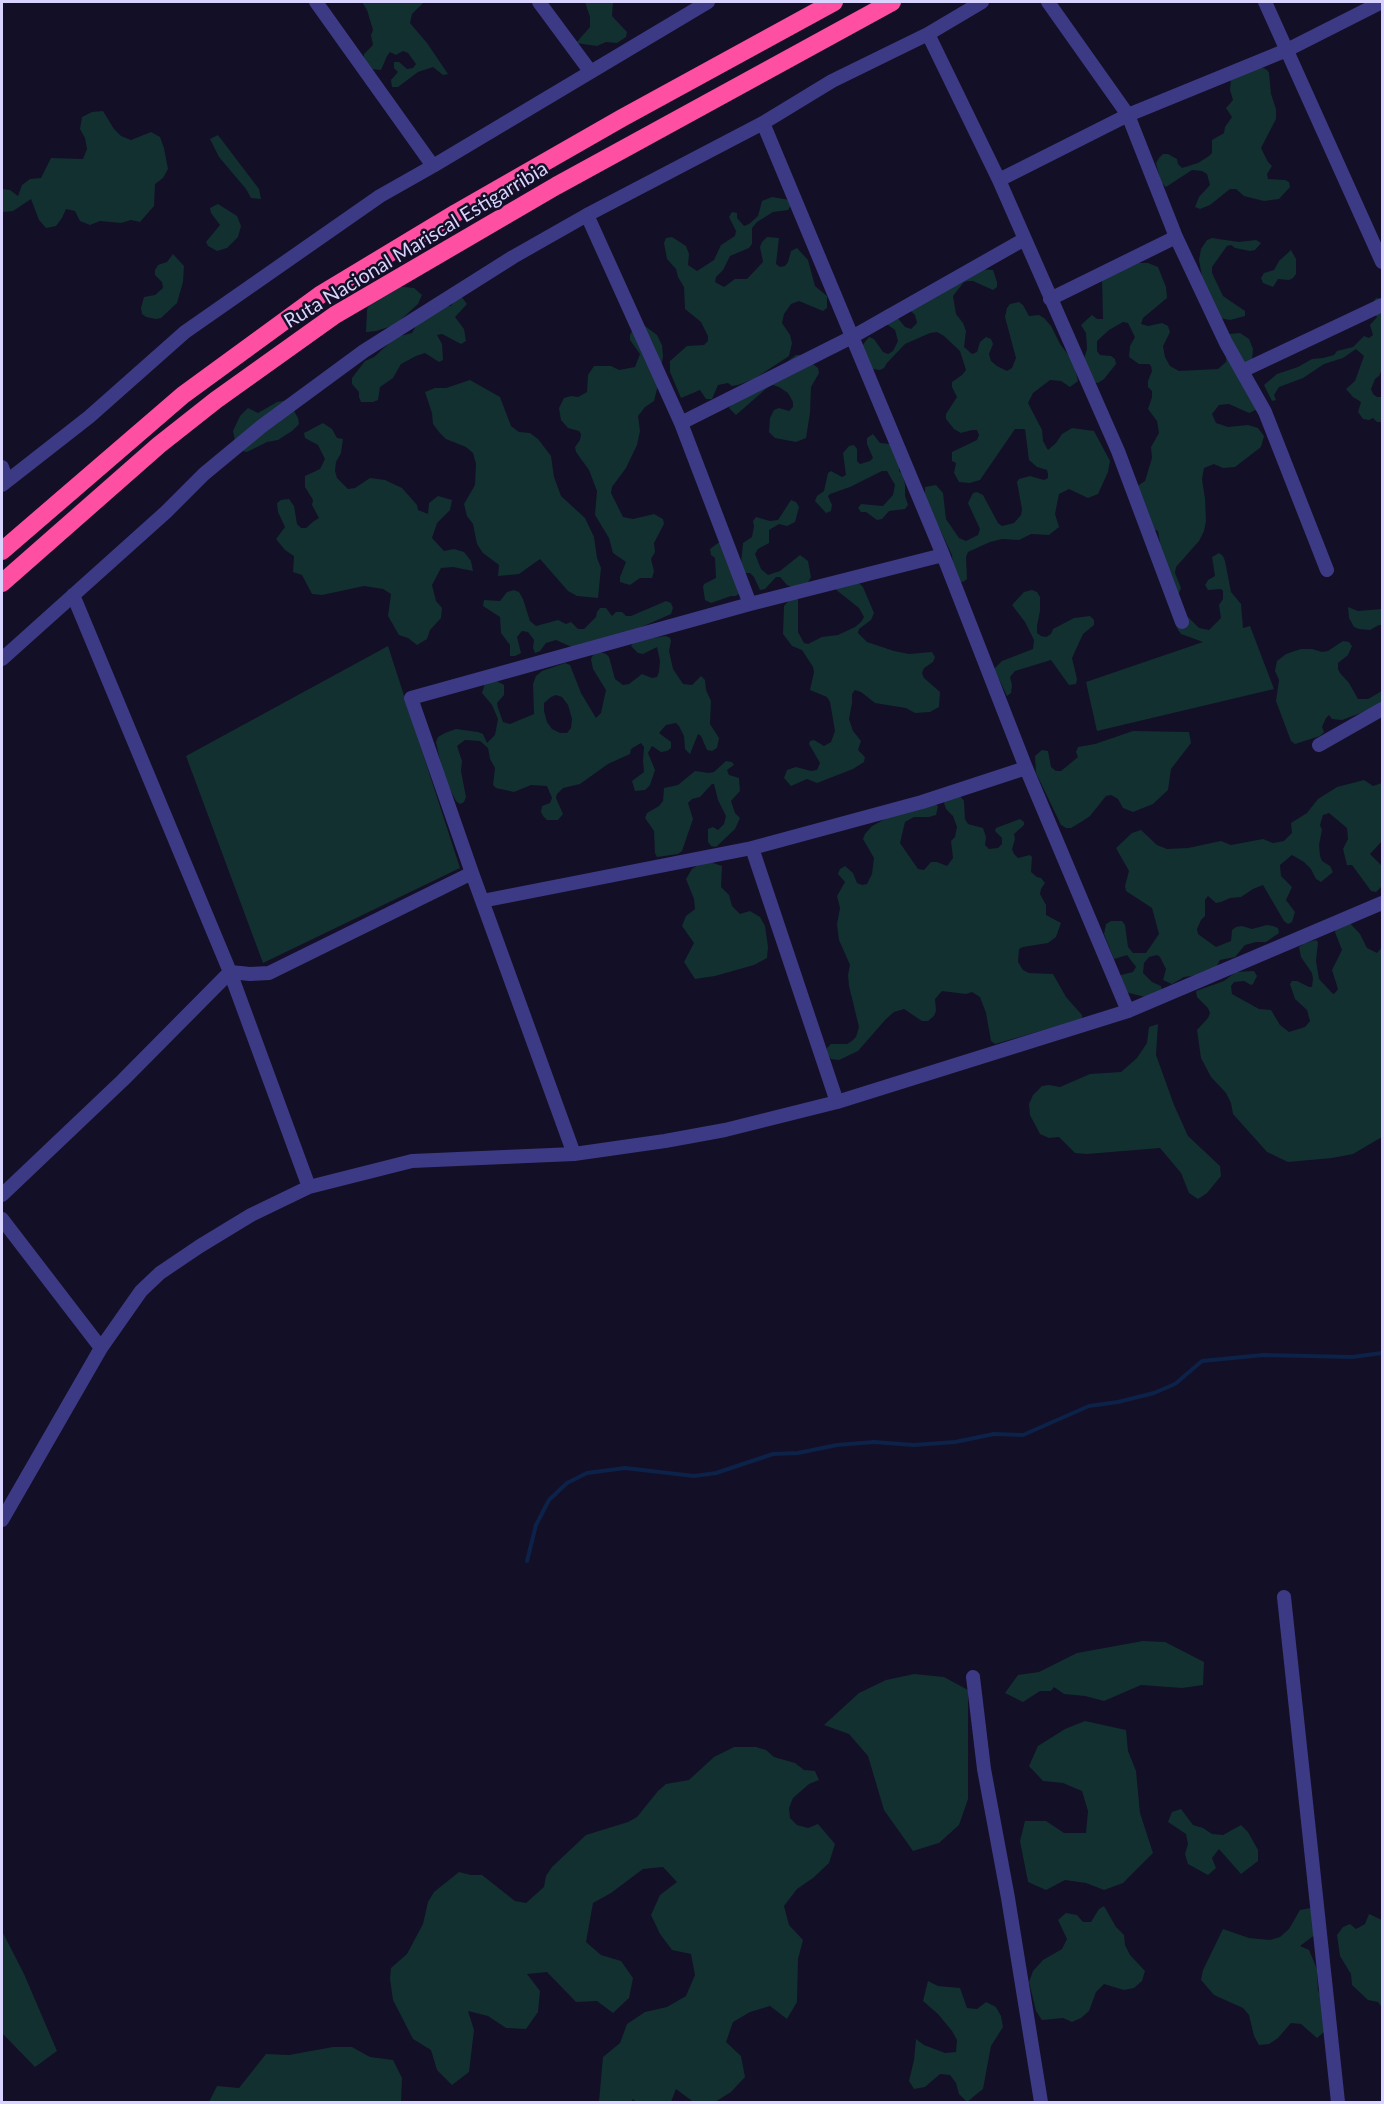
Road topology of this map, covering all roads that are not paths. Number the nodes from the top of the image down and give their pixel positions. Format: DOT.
graph roads {
  1 [pos="316,2"];
  2 [pos="539,2"];
  3 [pos="708,2"];
  4 [pos="834,2"];
  5 [pos="892,2"];
  6 [pos="982,2"];
  7 [pos="1048,2"];
  8 [pos="1264,2"];
  9 [pos="1383,2"];
  10 [pos="928,34"];
  11 [pos="1287,50"];
  12 [pos="590,71"];
  13 [pos="1128,115"];
  14 [pos="763,123"];
  15 [pos="433,166"];
  16 [pos="999,180"];
  17 [pos="587,215"];
  18 [pos="1176,237"];
  19 [pos="1023,240"];
  20 [pos="1383,262"];
  21 [pos="1050,299"];
  22 [pos="1383,305"];
  23 [pos="852,337"];
  24 [pos="1242,371"];
  25 [pos="681,423"];
  26 [pos="2,467"];
  27 [pos="4,483"];
  28 [pos="2,551"];
  29 [pos="943,555"];
  30 [pos="1327,570"];
  31 [pos="2,583"];
  32 [pos="73,595"];
  33 [pos="750,604"];
  34 [pos="1182,622"];
  35 [pos="2,659"];
  36 [pos="1383,709"];
  37 [pos="1319,745"];
  38 [pos="1026,768"];
  39 [pos="752,848"];
  40 [pos="472,873"];
  41 [pos="482,901"];
  42 [pos="1383,903"];
  43 [pos="230,972"];
  44 [pos="1128,1011"];
  45 [pos="837,1102"];
  46 [pos="574,1154"];
  47 [pos="309,1186"];
  48 [pos="2,1195"];
  49 [pos="2,1219"];
  50 [pos="101,1348"];
  51 [pos="2,1520"];
  52 [pos="1284,1597"];
  53 [pos="973,1677"];
  54 [pos="1041,2103"];
  55 [pos="1338,2103"];
  1 -- 15 [label="street"];
  2 -- 12 [label="street"];
  3 -- 12 [label="street"];
  4 -- 28 [label="highway, Ruta Nacional Mariscal Estigarribia"];
  5 -- 31 [label="highway, Ruta Nacional Mariscal Estigarribia"];
  6 -- 10 [label="street"];
  7 -- 13 [label="street"];
  8 -- 11 [label="street"];
  9 -- 11 [label="street"];
  10 -- 14 [label="street"];
  10 -- 16 [label="street"];
  11 -- 13 [label="street"];
  11 -- 20 [label="street"];
  12 -- 15 [label="street"];
  13 -- 16 [label="street"];
  13 -- 18 [label="street"];
  14 -- 17 [label="street"];
  14 -- 23 [label="street"];
  15 -- 27 [label="street"];
  16 -- 19 [label="street"];
  17 -- 25 [label="street"];
  17 -- 32 [label="street"];
  18 -- 21 [label="street"];
  18 -- 24 [label="street"];
  19 -- 21 [label="street"];
  19 -- 23 [label="street"];
  21 -- 34 [label="street"];
  22 -- 24 [label="street"];
  23 -- 25 [label="street"];
  23 -- 29 [label="street"];
  24 -- 30 [label="street"];
  25 -- 33 [label="street"];
  26 -- 27 [label="street"];
  29 -- 33 [label="street"];
  29 -- 38 [label="street"];
  32 -- 35 [label="street"];
  32 -- 43 [label="street"];
  33 -- 40 [label="street"];
  36 -- 37 [label="street"];
  38 -- 39 [label="street"];
  38 -- 44 [label="street"];
  39 -- 41 [label="street"];
  39 -- 45 [label="street"];
  40 -- 41 [label="street"];
  40 -- 43 [label="street"];
  41 -- 46 [label="street"];
  42 -- 44 [label="street"];
  43 -- 47 [label="street"];
  43 -- 48 [label="street"];
  44 -- 45 [label="street"];
  45 -- 46 [label="street"];
  46 -- 47 [label="street"];
  47 -- 50 [label="street"];
  49 -- 50 [label="street"];
  50 -- 51 [label="street"];
  52 -- 55 [label="street"];
  53 -- 54 [label="street"];
}
